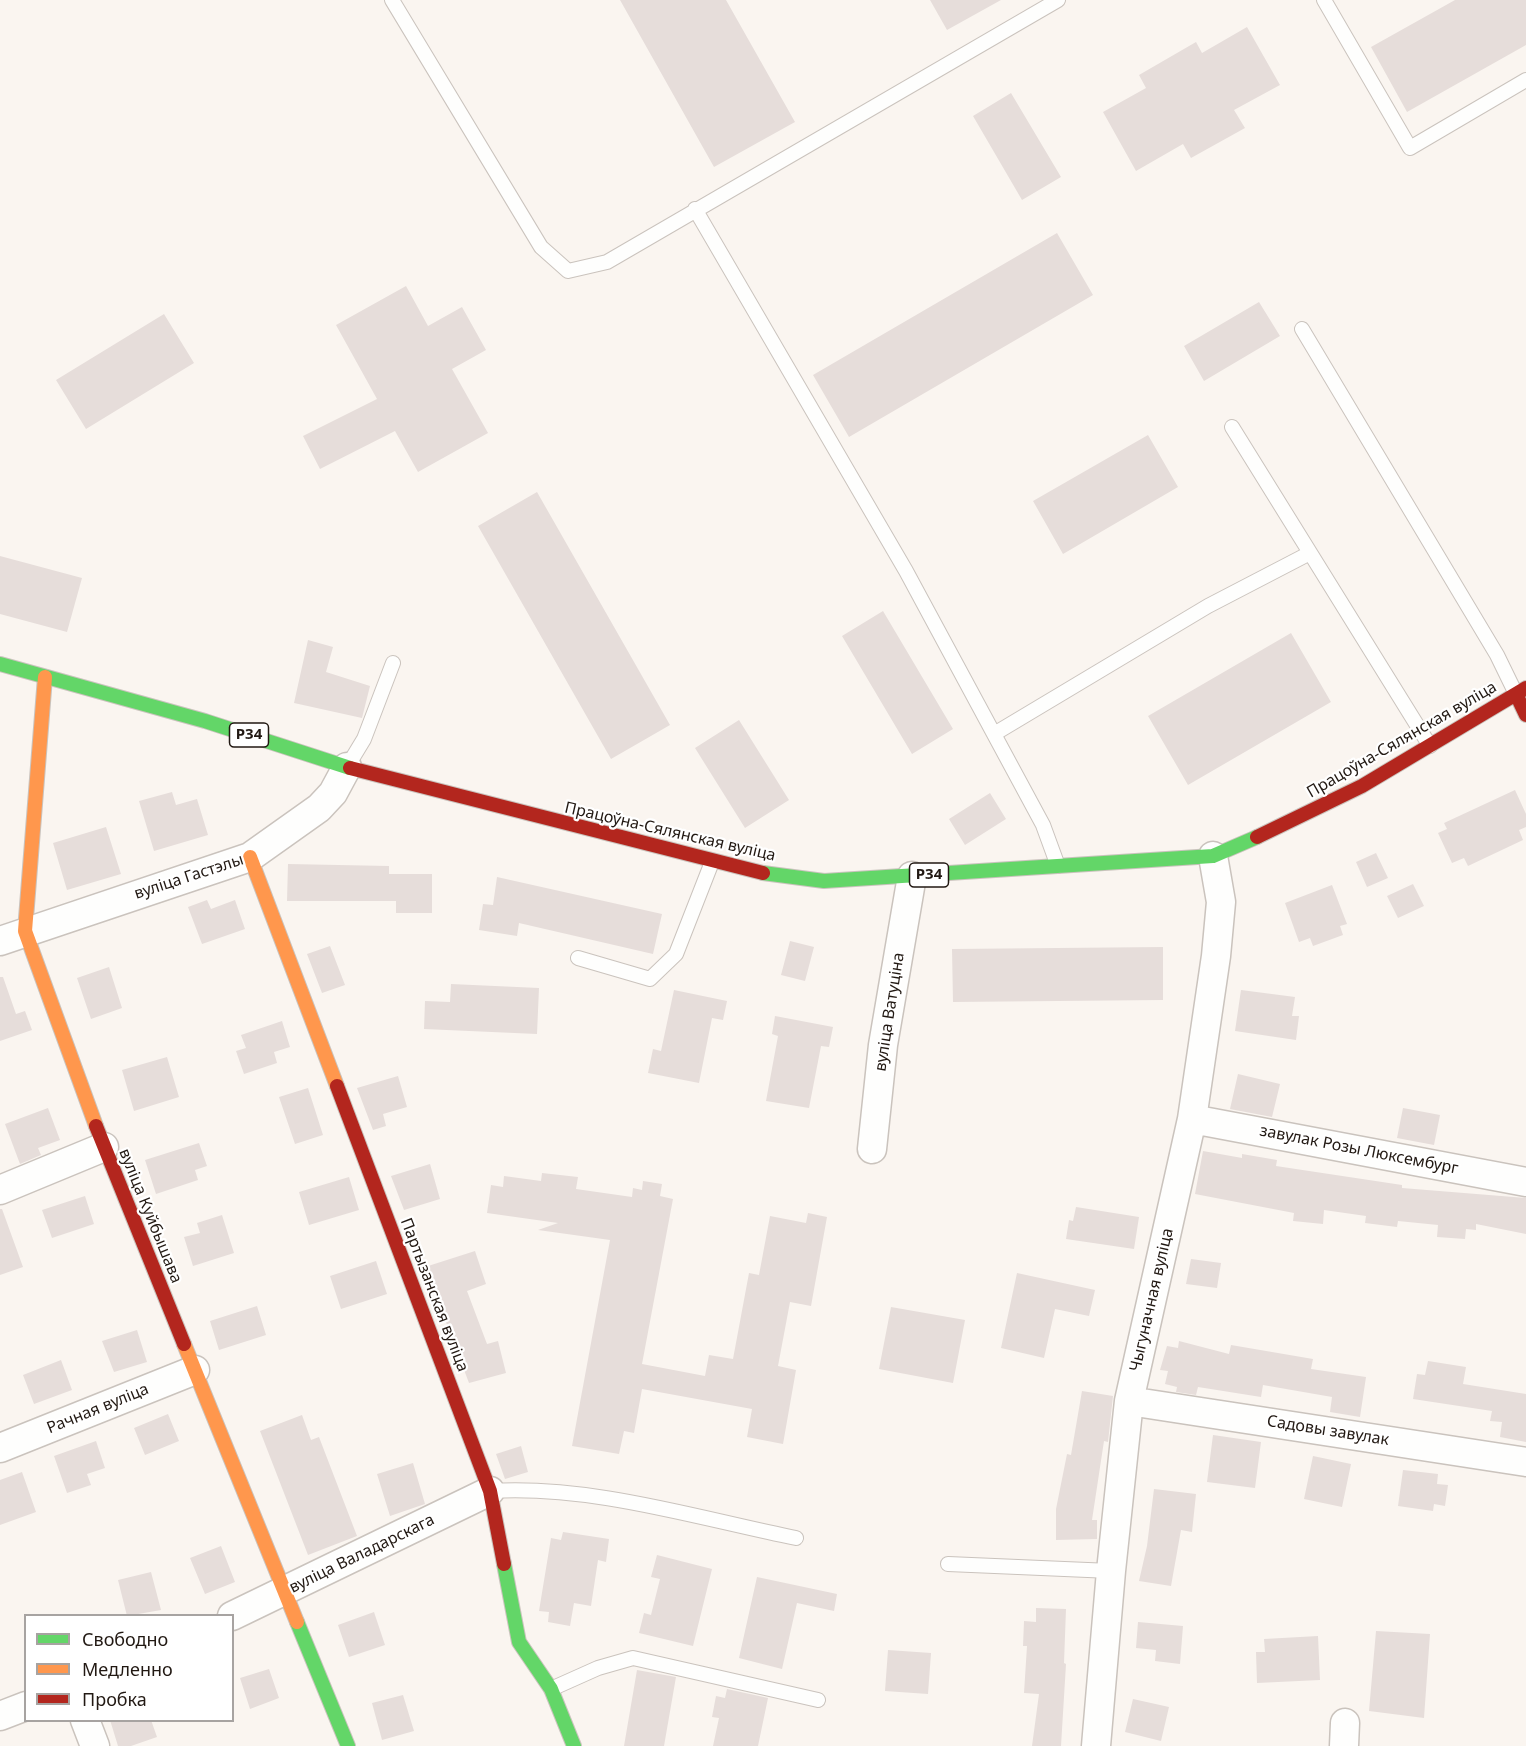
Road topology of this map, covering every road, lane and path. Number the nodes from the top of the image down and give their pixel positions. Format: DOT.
graph roads {
  1 [pos="392,0"];
  2 [pos="1058,0"];
  3 [pos="1324,0"];
  4 [pos="1526,80"];
  5 [pos="695,209"];
  6 [pos="1302,329"];
  7 [pos="1232,427"];
  8 [pos="1310,553"];
  9 [pos="393,663"];
  10 [pos="0,664"];
  11 [pos="45,677"];
  12 [pos="1521,691"];
  13 [pos="1526,715"];
  14 [pos="994,734"];
  15 [pos="1430,746"];
  16 [pos="347,767"];
  17 [pos="1213,856"];
  18 [pos="250,857"];
  19 [pos="712,862"];
  20 [pos="1059,867"];
  21 [pos="912,876"];
  22 [pos="12,936"];
  23 [pos="578,958"];
  24 [pos="1192,1119"];
  25 [pos="104,1147"];
  26 [pos="872,1149"];
  27 [pos="1526,1182"];
  28 [pos="0,1190"];
  29 [pos="195,1370"];
  30 [pos="1129,1401"];
  31 [pos="0,1448"];
  32 [pos="1526,1462"];
  33 [pos="490,1491"];
  34 [pos="796,1538"];
  35 [pos="948,1564"];
  36 [pos="1111,1571"];
  37 [pos="284,1592"];
  38 [pos="234,1615"];
  39 [pos="551,1689"];
  40 [pos="818,1701"];
  41 [pos="24,1707"];
  42 [pos="0,1716"];
  43 [pos="86,1722"];
  44 [pos="95,1746"];
  45 [pos="348,1746"];
  46 [pos="574,1746"];
  47 [pos="1096,1746"];
  1 -- 5 [label="lane"];
  2 -- 5 [label="lane"];
  3 -- 4 [label="lane"];
  5 -- 14 [label="lane"];
  6 -- 12 [label="lane"];
  7 -- 8 [label="lane"];
  8 -- 14 [label="lane"];
  8 -- 15 [label="lane"];
  9 -- 16 [label="lane"];
  10 -- 11 [label="street, Працоўна-Сялянская вуліца / Р34"];
  11 -- 16 [label="street, Працоўна-Сялянская вуліца / Р34"];
  11 -- 22 [label="street, вуліца Куйбышава"];
  12 -- 13 [label="street"];
  12 -- 15 [label="street, Працоўна-Сялянская вуліца / Р34"];
  14 -- 20 [label="lane"];
  15 -- 17 [label="street, Працоўна-Сялянская вуліца / Р34"];
  16 -- 18 [label="street, вуліца Гастэлы"];
  16 -- 19 [label="street, Працоўна-Сялянская вуліца / Р34"];
  17 -- 20 [label="street, Працоўна-Сялянская вуліца / Р34"];
  17 -- 24 [label="street, Чыгуначная вуліца"];
  18 -- 22 [label="street, вуліца Гастэлы"];
  18 -- 33 [label="street, Партызанская вуліца"];
  19 -- 21 [label="street, Працоўна-Сялянская вуліца / Р34"];
  19 -- 23 [label="lane"];
  20 -- 21 [label="street, Працоўна-Сялянская вуліца / Р34"];
  21 -- 26 [label="street, вуліца Ватуціна"];
  22 -- 25 [label="street, вуліца Куйбышава"];
  24 -- 27 [label="street, завулак Розы Люксембург"];
  24 -- 30 [label="street, Чыгуначная вуліца"];
  25 -- 28 [label="street"];
  25 -- 29 [label="street, вуліца Куйбышава"];
  29 -- 31 [label="street, Рачная вуліца"];
  29 -- 37 [label="street, вуліца Куйбышава"];
  30 -- 32 [label="street, Садовы завулак"];
  30 -- 36 [label="street, Чыгуначная вуліца"];
  33 -- 34 [label="lane"];
  33 -- 37 [label="street, вуліца Валадарскага"];
  33 -- 39 [label="street, Партызанская вуліца"];
  35 -- 36 [label="lane"];
  36 -- 47 [label="street, Чыгуначная вуліца"];
  37 -- 38 [label="street, вуліца Валадарскага"];
  37 -- 45 [label="street, вуліца Куйбышава"];
  39 -- 40 [label="lane"];
  39 -- 46 [label="street, Партызанская вуліца"];
  41 -- 42 [label="street"];
  43 -- 44 [label="street"];
}
